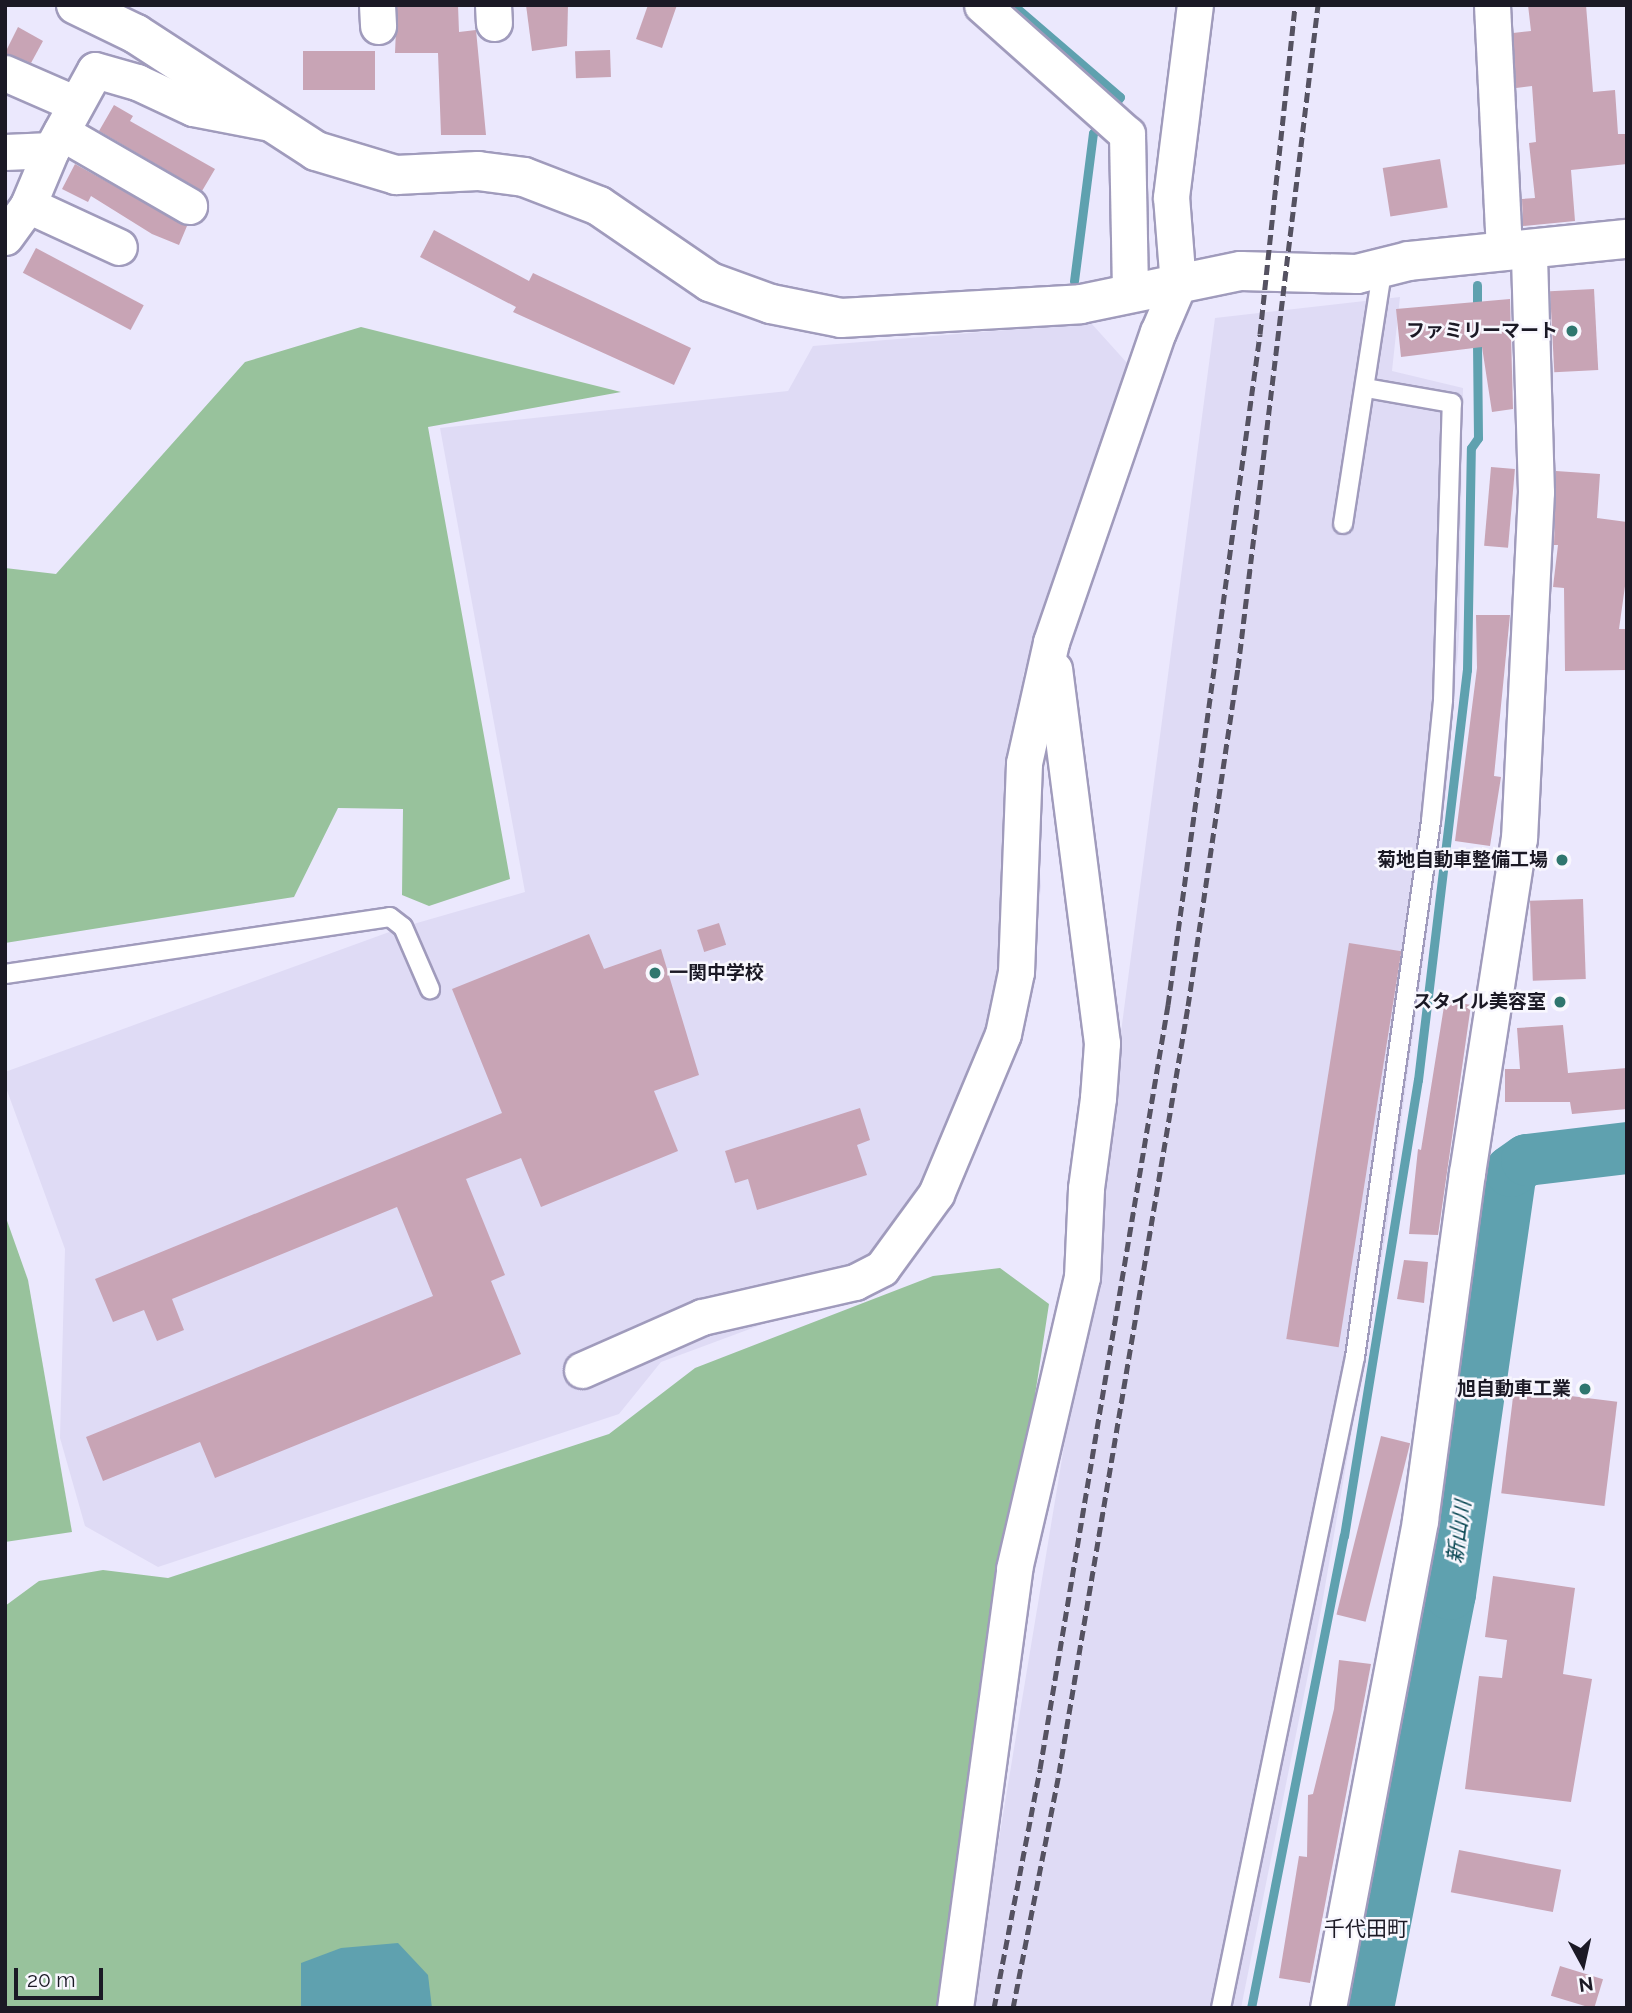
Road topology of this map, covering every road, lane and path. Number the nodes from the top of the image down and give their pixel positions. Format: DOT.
graph roads {
  1 [pos="76,5"];
  2 [pos="982,5"];
  3 [pos="1195,5"];
  4 [pos="1492,5"];
  5 [pos="5,73"];
  6 [pos="272,124"];
  7 [pos="62,129"];
  8 [pos="5,152"];
  9 [pos="28,205"];
  10 [pos="189,206"];
  11 [pos="5,237"];
  12 [pos="1627,239"];
  13 [pos="120,247"];
  14 [pos="1516,251"];
  15 [pos="1383,267"];
  16 [pos="1178,285"];
  17 [pos="1130,294"];
  18 [pos="1366,387"];
  19 [pos="1343,524"];
  20 [pos="1051,642"];
  21 [pos="5,974"];
  22 [pos="430,989"];
  23 [pos="582,1370"];
  24 [pos="955,2008"];
  25 [pos="1221,2008"];
  26 [pos="1328,2008"];
  1 -- 6 [label="street"];
  2 -- 17 [label="street"];
  3 -- 16 [label="street"];
  4 -- 14 [label="street"];
  5 -- 7 [label="street"];
  6 -- 7 [label="street"];
  6 -- 17 [label="street"];
  7 -- 8 [label="street"];
  7 -- 9 [label="street"];
  7 -- 10 [label="street"];
  9 -- 11 [label="street"];
  9 -- 13 [label="street"];
  12 -- 14 [label="street"];
  14 -- 15 [label="street"];
  14 -- 26 [label="street"];
  15 -- 16 [label="street"];
  15 -- 18 [label="lane"];
  16 -- 17 [label="street"];
  16 -- 20 [label="street"];
  18 -- 19 [label="lane"];
  18 -- 25 [label="lane"];
  20 -- 23 [label="street"];
  20 -- 24 [label="street"];
  21 -- 22 [label="lane"];
}
